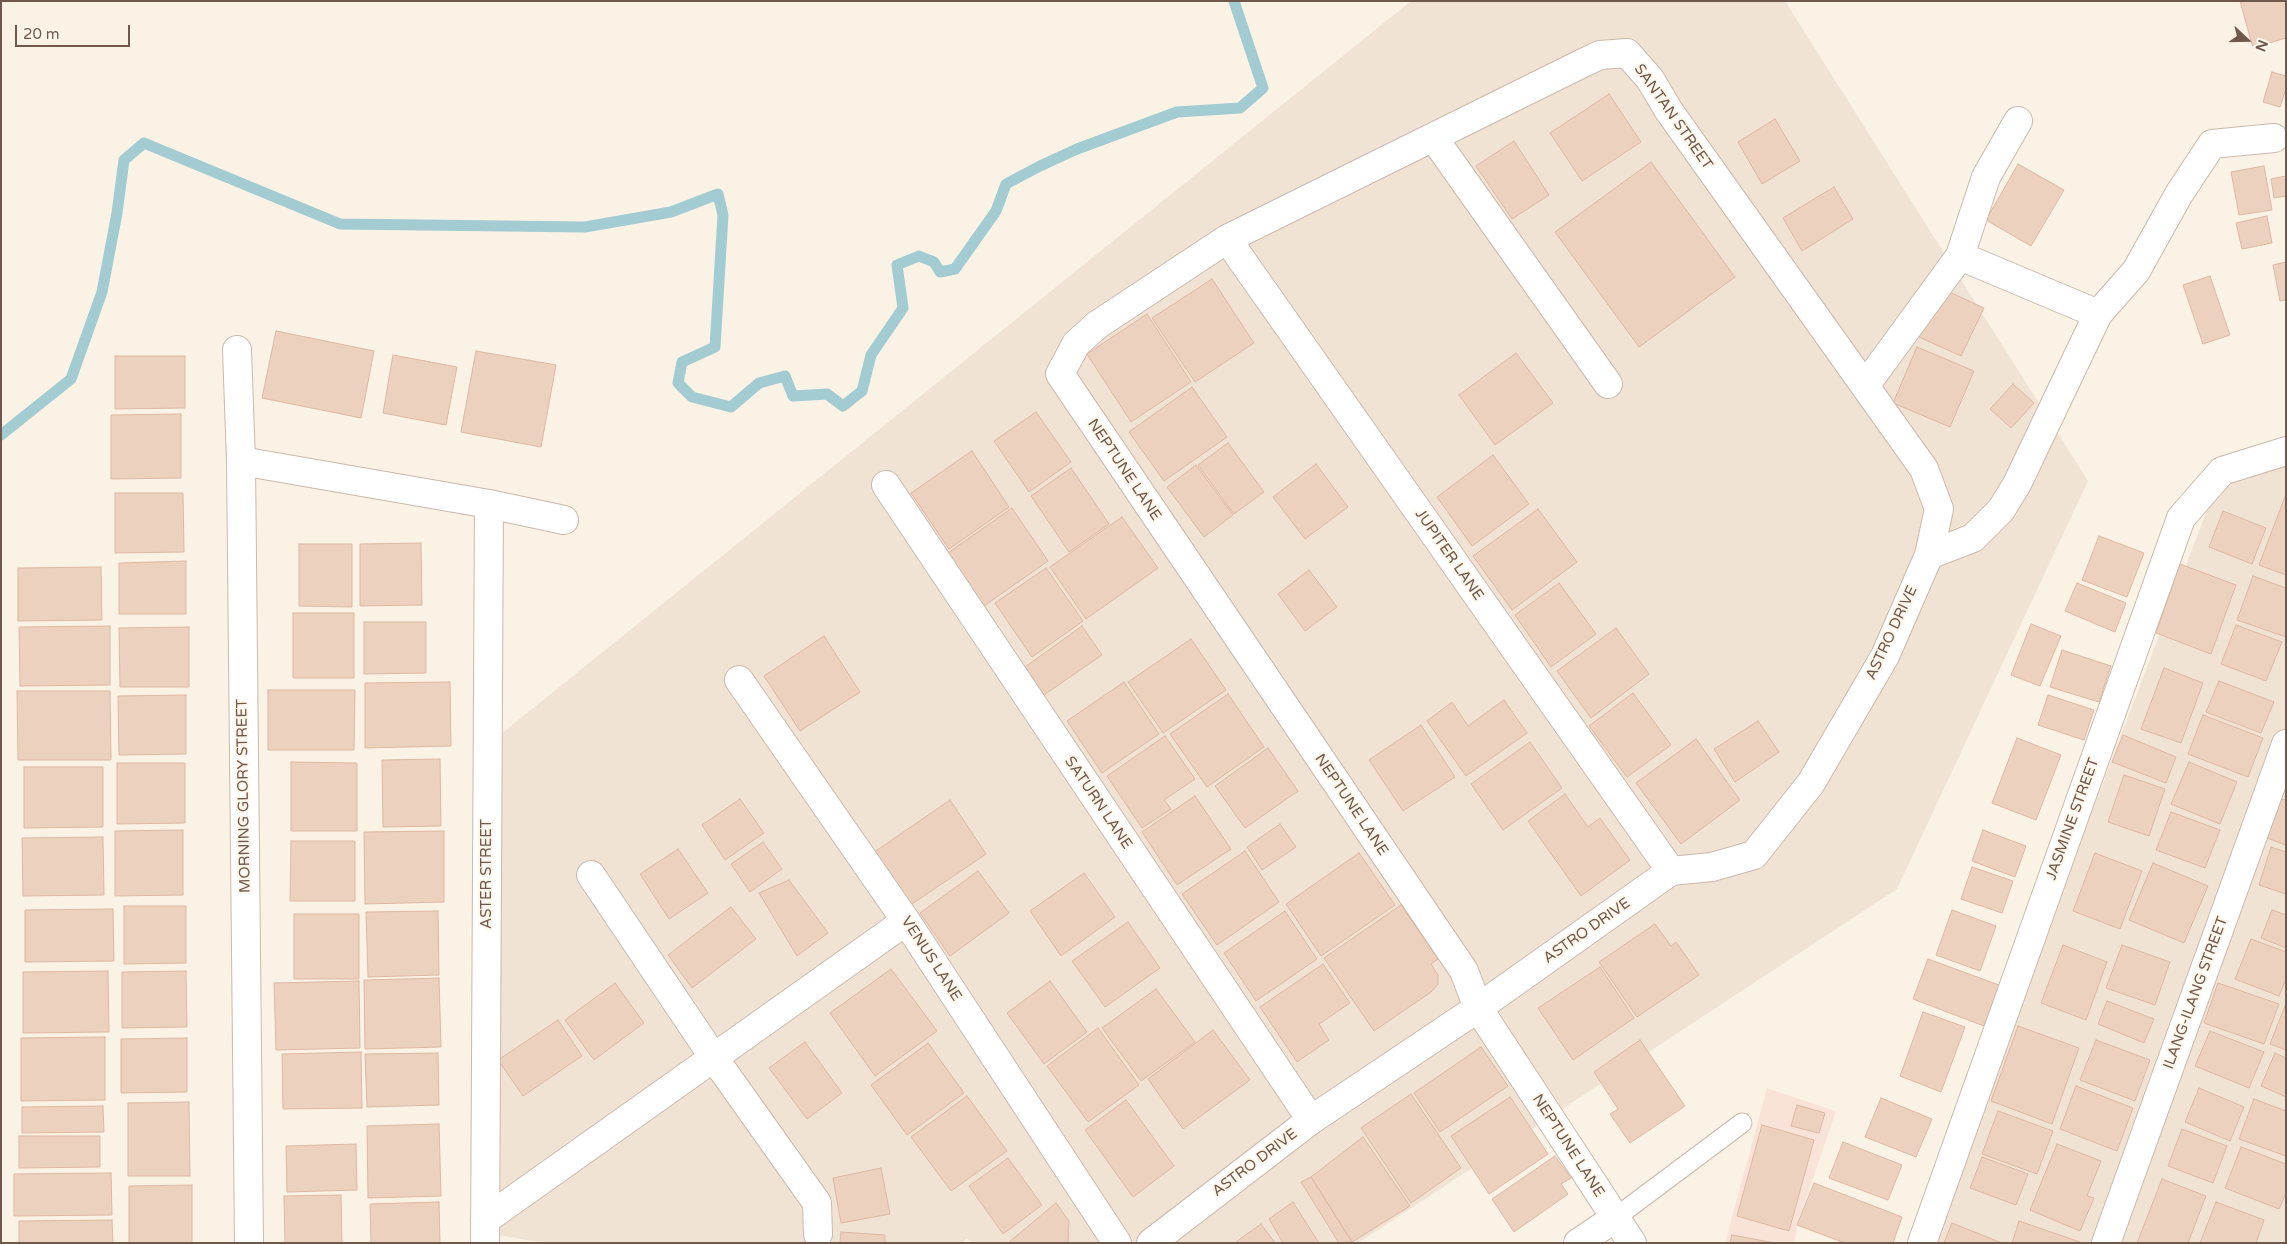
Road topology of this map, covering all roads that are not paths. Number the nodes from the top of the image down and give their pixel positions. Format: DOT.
graph roads {
  1 [pos="2018,121"];
  2 [pos="1432,137"];
  3 [pos="2274,138"];
  4 [pos="1227,239"];
  5 [pos="1960,256"];
  6 [pos="2098,314"];
  7 [pos="237,350"];
  8 [pos="1060,374"];
  9 [pos="1608,384"];
  10 [pos="1865,386"];
  11 [pos="2286,451"];
  12 [pos="241,461"];
  13 [pos="886,485"];
  14 [pos="489,504"];
  15 [pos="564,520"];
  16 [pos="1928,555"];
  17 [pos="739,680"];
  18 [pos="2286,744"];
  19 [pos="1671,871"];
  20 [pos="591,875"];
  21 [pos="906,921"];
  22 [pos="1478,1008"];
  23 [pos="714,1058"];
  24 [pos="1312,1120"];
  25 [pos="1742,1123"];
  26 [pos="1616,1218"];
  27 [pos="485,1231"];
  28 [pos="818,1234"];
  29 [pos="249,1243"];
  30 [pos="1117,1243"];
  31 [pos="1151,1243"];
  32 [pos="1578,1243"];
  33 [pos="1632,1243"];
  34 [pos="1922,1243"];
  35 [pos="2106,1243"];
  1 -- 5 [label="street"];
  2 -- 4 [label="street, SANTAN STREET"];
  2 -- 9 [label="street"];
  2 -- 10 [label="street, SANTAN STREET"];
  3 -- 6 [label="street"];
  4 -- 8 [label="street, SANTAN STREET"];
  4 -- 19 [label="street, JUPITER LANE"];
  5 -- 6 [label="street"];
  5 -- 10 [label="street"];
  6 -- 16 [label="street"];
  7 -- 12 [label="street, MORNING GLORY STREET"];
  8 -- 22 [label="street, NEPTUNE LANE"];
  10 -- 16 [label="street, SANTAN STREET"];
  11 -- 34 [label="street, JASMINE STREET"];
  12 -- 14 [label="street"];
  12 -- 29 [label="street, MORNING GLORY STREET"];
  13 -- 24 [label="street, SATURN LANE"];
  14 -- 15 [label="street"];
  14 -- 27 [label="street, ASTER STREET"];
  16 -- 19 [label="street, ASTRO DRIVE"];
  17 -- 21 [label="street, VENUS LANE"];
  18 -- 35 [label="street, ILANG-ILANG STREET"];
  19 -- 22 [label="street, ASTRO DRIVE"];
  20 -- 23 [label="street"];
  21 -- 23 [label="street"];
  21 -- 30 [label="street, VENUS LANE"];
  22 -- 24 [label="street, ASTRO DRIVE"];
  22 -- 26 [label="street, NEPTUNE LANE"];
  23 -- 27 [label="street"];
  23 -- 28 [label="street"];
  24 -- 31 [label="street, ASTRO DRIVE"];
  25 -- 26 [label="lane"];
  26 -- 32 [label="street"];
  26 -- 33 [label="street, NEPTUNE LANE"];
}
